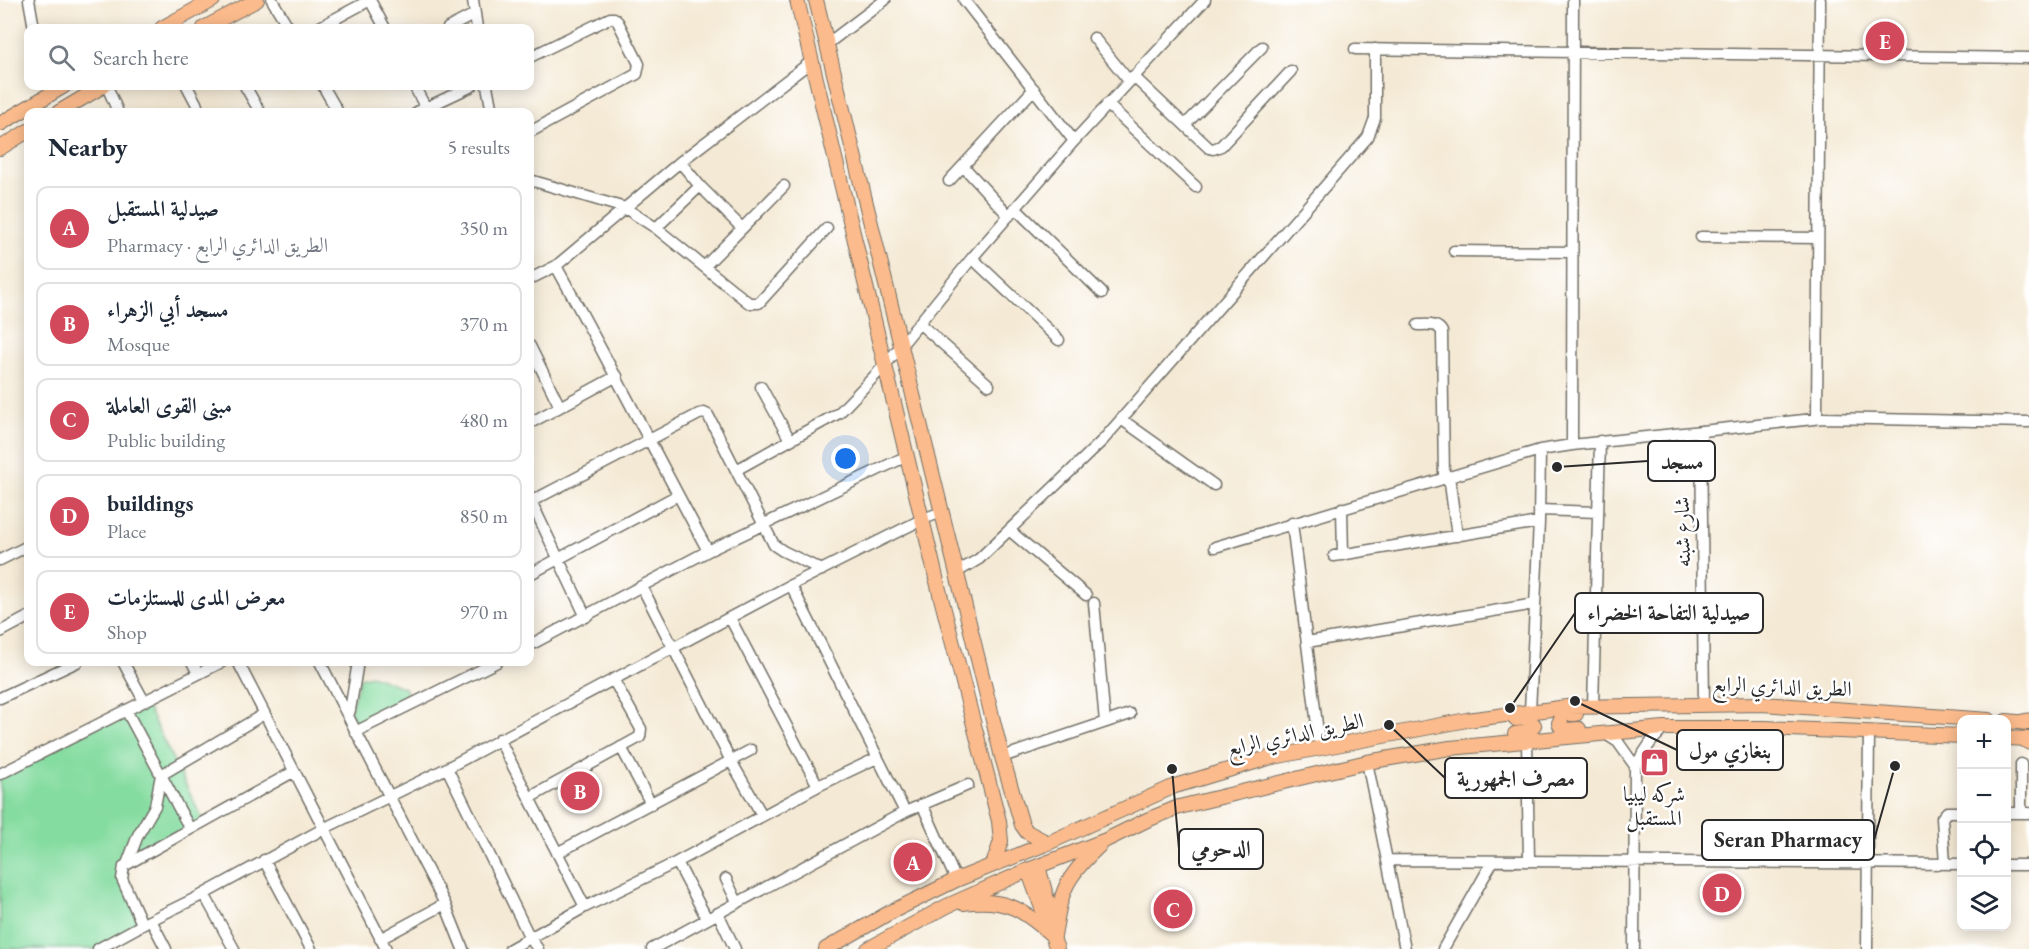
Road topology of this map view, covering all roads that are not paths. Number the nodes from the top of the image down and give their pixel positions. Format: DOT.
graph roads {
  1 [pos="29,0"];
  2 [pos="213,0"];
  3 [pos="257,0"];
  4 [pos="272,0"];
  5 [pos="472,0"];
  6 [pos="797,0"];
  7 [pos="816,0"];
  8 [pos="885,0"];
  9 [pos="964,0"];
  10 [pos="1204,0"];
  11 [pos="1573,0"];
  12 [pos="1821,0"];
  13 [pos="191,6"];
  14 [pos="475,14"];
  15 [pos="33,24"];
  16 [pos="167,24"];
  17 [pos="212,24"];
  18 [pos="287,24"];
  19 [pos="325,24"];
  20 [pos="383,24"];
  21 [pos="456,24"];
  22 [pos="476,24"];
  23 [pos="1094,38"];
  24 [pos="827,45"];
  25 [pos="1262,47"];
  26 [pos="1355,49"];
  27 [pos="1375,49"];
  28 [pos="1573,52"];
  29 [pos="534,55"];
  30 [pos="1820,55"];
  31 [pos="2029,58"];
  32 [pos="812,61"];
  33 [pos="1291,71"];
  34 [pos="1131,79"];
  35 [pos="1034,89"];
  36 [pos="98,90"];
  37 [pos="107,90"];
  38 [pos="189,90"];
  39 [pos="247,90"];
  40 [pos="330,90"];
  41 [pos="415,90"];
  42 [pos="464,90"];
  43 [pos="488,90"];
  44 [pos="45,91"];
  45 [pos="1107,104"];
  46 [pos="66,108"];
  47 [pos="116,108"];
  48 [pos="198,108"];
  49 [pos="258,108"];
  50 [pos="337,108"];
  51 [pos="421,108"];
  52 [pos="426,108"];
  53 [pos="491,108"];
  54 [pos="0,124"];
  55 [pos="1185,125"];
  56 [pos="534,130"];
  57 [pos="24,133"];
  58 [pos="1074,141"];
  59 [pos="0,148"];
  60 [pos="680,162"];
  61 [pos="963,166"];
  62 [pos="534,181"];
  63 [pos="949,181"];
  64 [pos="700,186"];
  65 [pos="784,186"];
  66 [pos="1196,187"];
  67 [pos="625,208"];
  68 [pos="1012,212"];
  69 [pos="741,227"];
  70 [pos="656,228"];
  71 [pos="826,228"];
  72 [pos="1701,237"];
  73 [pos="1818,238"];
  74 [pos="1454,251"];
  75 [pos="1572,252"];
  76 [pos="972,258"];
  77 [pos="556,266"];
  78 [pos="704,267"];
  79 [pos="534,277"];
  80 [pos="1102,293"];
  81 [pos="919,323"];
  82 [pos="1418,325"];
  83 [pos="1059,340"];
  84 [pos="901,345"];
  85 [pos="534,357"];
  86 [pos="886,364"];
  87 [pos="617,376"];
  88 [pos="988,385"];
  89 [pos="761,387"];
  90 [pos="559,405"];
  91 [pos="1817,418"];
  92 [pos="1121,419"];
  93 [pos="534,421"];
  94 [pos="2029,422"];
  95 [pos="1701,430"];
  96 [pos="648,440"];
  97 [pos="790,440"];
  98 [pos="1600,441"];
  99 [pos="1572,445"];
  100 [pos="1540,450"];
  101 [pos="908,456"];
  102 [pos="736,470"];
  103 [pos="1446,477"];
  104 [pos="1214,485"];
  105 [pos="678,495"];
  106 [pos="534,500"];
  107 [pos="1342,508"];
  108 [pos="534,510"];
  109 [pos="1539,510"];
  110 [pos="942,512"];
  111 [pos="1598,512"];
  112 [pos="923,519"];
  113 [pos="1539,522"];
  114 [pos="1292,523"];
  115 [pos="764,525"];
  116 [pos="1009,530"];
  117 [pos="1457,536"];
  118 [pos="1215,547"];
  119 [pos="24,548"];
  120 [pos="708,551"];
  121 [pos="558,559"];
  122 [pos="0,560"];
  123 [pos="822,570"];
  124 [pos="534,572"];
  125 [pos="957,572"];
  126 [pos="791,585"];
  127 [pos="642,587"];
  128 [pos="1535,604"];
  129 [pos="586,617"];
  130 [pos="730,618"];
  131 [pos="24,619"];
  132 [pos="0,632"];
  133 [pos="1307,642"];
  134 [pos="534,643"];
  135 [pos="673,648"];
  136 [pos="69,666"];
  137 [pos="125,666"];
  138 [pos="194,666"];
  139 [pos="214,666"];
  140 [pos="240,666"];
  141 [pos="322,666"];
  142 [pos="357,666"];
  143 [pos="489,666"];
  144 [pos="198,674"];
  145 [pos="613,679"];
  146 [pos="0,699"];
  147 [pos="144,701"];
  148 [pos="1704,704"];
  149 [pos="1652,705"];
  150 [pos="1593,707"];
  151 [pos="126,710"];
  152 [pos="1530,711"];
  153 [pos="264,714"];
  154 [pos="1130,714"];
  155 [pos="348,716"];
  156 [pos="1957,718"];
  157 [pos="1473,720"];
  158 [pos="2011,721"];
  159 [pos="1106,722"];
  160 [pos="2027,722"];
  161 [pos="1664,728"];
  162 [pos="1642,730"];
  163 [pos="1869,731"];
  164 [pos="355,732"];
  165 [pos="1604,732"];
  166 [pos="1957,736"];
  167 [pos="2011,738"];
  168 [pos="499,739"];
  169 [pos="2027,740"];
  170 [pos="1527,741"];
  171 [pos="621,747"];
  172 [pos="1320,749"];
  173 [pos="751,750"];
  174 [pos="1432,751"];
  175 [pos="1002,757"];
  176 [pos="877,758"];
  177 [pos="731,761"];
  178 [pos="1367,762"];
  179 [pos="2021,764"];
  180 [pos="1635,766"];
  181 [pos="447,768"];
  182 [pos="1,771"];
  183 [pos="293,772"];
  184 [pos="161,775"];
  185 [pos="968,785"];
  186 [pos="818,786"];
  187 [pos="390,796"];
  188 [pos="529,798"];
  189 [pos="651,804"];
  190 [pos="922,804"];
  191 [pos="905,812"];
  192 [pos="1957,812"];
  193 [pos="2025,813"];
  194 [pos="762,815"];
  195 [pos="322,829"];
  196 [pos="190,830"];
  197 [pos="1106,840"];
  198 [pos="1048,843"];
  199 [pos="557,853"];
  200 [pos="264,860"];
  201 [pos="1387,860"];
  202 [pos="1493,861"];
  203 [pos="1529,861"];
  204 [pos="677,862"];
  205 [pos="1635,862"];
  206 [pos="127,864"];
  207 [pos="1868,864"];
  208 [pos="1945,864"];
  209 [pos="1957,864"];
  210 [pos="993,865"];
  211 [pos="2011,865"];
  212 [pos="2029,865"];
  213 [pos="1033,868"];
  214 [pos="726,879"];
  215 [pos="956,880"];
  216 [pos="204,894"];
  217 [pos="737,902"];
  218 [pos="445,904"];
  219 [pos="946,906"];
  220 [pos="585,907"];
  221 [pos="718,913"];
  222 [pos="707,919"];
  223 [pos="147,922"];
  224 [pos="530,938"];
  225 [pos="1055,943"];
  226 [pos="383,944"];
  227 [pos="98,949"];
  228 [pos="166,949"];
  229 [pos="234,949"];
  230 [pos="312,949"];
  231 [pos="463,949"];
  232 [pos="510,949"];
  233 [pos="538,949"];
  234 [pos="652,949"];
  235 [pos="735,949"];
  236 [pos="826,949"];
  237 [pos="868,949"];
  238 [pos="1406,949"];
  239 [pos="1443,949"];
  240 [pos="1634,949"];
  241 [pos="1867,949"];
  1 -- 15 [label="street"];
  2 -- 13 [label="main road"];
  3 -- 17 [label="main road"];
  4 -- 18 [label="street"];
  5 -- 14 [label="street"];
  6 -- 32 [label="main road"];
  7 -- 24 [label="main road"];
  8 -- 24 [label="street"];
  9 -- 35 [label="street"];
  10 -- 34 [label="street"];
  11 -- 28 [label="street"];
  12 -- 30 [label="street"];
  13 -- 16 [label="main road"];
  14 -- 21 [label="street"];
  14 -- 22 [label="street"];
  19 -- 20 [label="street"];
  23 -- 34 [label="street"];
  24 -- 84 [label="main road"];
  25 -- 55 [label="street"];
  26 -- 27 [label="street"];
  27 -- 28 [label="street"];
  27 -- 92 [label="street"];
  28 -- 30 [label="street"];
  28 -- 75 [label="street"];
  29 -- 56 [label="street"];
  30 -- 31 [label="street"];
  30 -- 73 [label="street"];
  32 -- 60 [label="street"];
  32 -- 86 [label="main road"];
  33 -- 55 [label="street"];
  34 -- 45 [label="street"];
  34 -- 55 [label="street"];
  35 -- 58 [label="street"];
  35 -- 61 [label="street"];
  36 -- 46 [label="main road"];
  37 -- 47 [label="street"];
  38 -- 48 [label="street"];
  39 -- 49 [label="street"];
  40 -- 50 [label="street"];
  41 -- 51 [label="street"];
  42 -- 52 [label="street"];
  43 -- 53 [label="street"];
  44 -- 54 [label="main road"];
  45 -- 58 [label="street"];
  45 -- 66 [label="street"];
  57 -- 59 [label="main road"];
  58 -- 68 [label="street"];
  60 -- 64 [label="street"];
  60 -- 67 [label="street"];
  61 -- 63 [label="street"];
  61 -- 68 [label="street"];
  62 -- 67 [label="street"];
  64 -- 69 [label="street"];
  64 -- 70 [label="street"];
  65 -- 69 [label="street"];
  67 -- 70 [label="street"];
  67 -- 77 [label="street"];
  68 -- 76 [label="street"];
  68 -- 80 [label="street"];
  69 -- 78 [label="street"];
  70 -- 78 [label="street"];
  71 -- 78 [label="street"];
  72 -- 73 [label="street"];
  73 -- 91 [label="street"];
  74 -- 75 [label="street"];
  75 -- 99 [label="street"];
  76 -- 81 [label="street"];
  76 -- 83 [label="street"];
  77 -- 79 [label="street"];
  77 -- 87 [label="street"];
  81 -- 84 [label="street"];
  81 -- 88 [label="street"];
  82 -- 103 [label="street"];
  84 -- 86 [label="street"];
  84 -- 110 [label="main road"];
  85 -- 90 [label="street"];
  86 -- 97 [label="street"];
  86 -- 101 [label="main road"];
  87 -- 90 [label="street"];
  87 -- 96 [label="street"];
  89 -- 97 [label="street"];
  90 -- 93 [label="street"];
  91 -- 94 [label="street"];
  91 -- 95 [label="street"];
  92 -- 104 [label="street"];
  92 -- 116 [label="street"];
  95 -- 98 [label="street"];
  95 -- 148 [label="street, شارع شبنه"];
  96 -- 102 [label="street"];
  96 -- 105 [label="street"];
  96 -- 106 [label="street"];
  97 -- 102 [label="street"];
  98 -- 99 [label="street"];
  98 -- 111 [label="street"];
  99 -- 100 [label="street"];
  100 -- 103 [label="street"];
  100 -- 109 [label="street"];
  101 -- 112 [label="main road"];
  101 -- 115 [label="street"];
  102 -- 115 [label="street"];
  103 -- 107 [label="street"];
  103 -- 117 [label="street"];
  105 -- 120 [label="street"];
  105 -- 121 [label="street"];
  107 -- 114 [label="street"];
  107 -- 117 [label="street"];
  108 -- 121 [label="street"];
  109 -- 111 [label="street"];
  109 -- 113 [label="street"];
  110 -- 112 [label="street"];
  110 -- 125 [label="main road"];
  111 -- 150 [label="street"];
  112 -- 123 [label="street"];
  112 -- 210 [label="main road"];
  113 -- 117 [label="street"];
  113 -- 128 [label="street"];
  114 -- 118 [label="street"];
  114 -- 133 [label="street"];
  115 -- 120 [label="street"];
  115 -- 123 [label="street"];
  116 -- 125 [label="street"];
  116 -- 159 [label="street"];
  119 -- 122 [label="street"];
  120 -- 127 [label="street"];
  121 -- 124 [label="street"];
  121 -- 129 [label="street"];
  123 -- 126 [label="street"];
  125 -- 175 [label="main road"];
  126 -- 130 [label="street"];
  126 -- 176 [label="street"];
  127 -- 129 [label="street"];
  127 -- 135 [label="street"];
  128 -- 133 [label="street"];
  128 -- 152 [label="street"];
  129 -- 134 [label="street"];
  130 -- 135 [label="street"];
  130 -- 186 [label="street"];
  131 -- 132 [label="street"];
  133 -- 172 [label="street"];
  135 -- 145 [label="street"];
  135 -- 177 [label="street"];
  136 -- 146 [label="street"];
  137 -- 147 [label="street"];
  138 -- 144 [label="street"];
  139 -- 144 [label="street"];
  140 -- 153 [label="street"];
  141 -- 155 [label="street"];
  142 -- 155 [label="street"];
  143 -- 164 [label="street"];
  144 -- 147 [label="street"];
  145 -- 168 [label="street"];
  145 -- 171 [label="street"];
  147 -- 151 [label="street"];
  148 -- 149 [label="main road, الطريق الدائري الرابع"];
  148 -- 156 [label="main road, الطريق الدائري الرابع"];
  149 -- 150 [label="main road, الطريق الدائري الرابع"];
  149 -- 162 [label="main road"];
  150 -- 152 [label="main road, الطريق الدائري الرابع"];
  151 -- 182 [label="street"];
  151 -- 184 [label="street"];
  152 -- 157 [label="main road, الطريق الدائري الرابع"];
  153 -- 183 [label="street"];
  153 -- 184 [label="street"];
  154 -- 159 [label="street"];
  155 -- 164 [label="street"];
  157 -- 172 [label="main road, الطريق الدائري الرابع"];
  157 -- 174 [label="main road"];
  158 -- 160 [label="main road"];
  159 -- 175 [label="street"];
  161 -- 162 [label="main road, الطريق الدائري الرابع"];
  161 -- 163 [label="main road, الطريق الدائري الرابع"];
  161 -- 180 [label="street"];
  162 -- 165 [label="main road, الطريق الدائري الرابع"];
  163 -- 166 [label="main road, الطريق الدائري الرابع"];
  163 -- 207 [label="street"];
  164 -- 187 [label="street"];
  165 -- 170 [label="main road, الطريق الدائري الرابع"];
  165 -- 180 [label="street"];
  167 -- 169 [label="main road"];
  168 -- 181 [label="street"];
  168 -- 188 [label="street"];
  170 -- 174 [label="main road, الطريق الدائري الرابع"];
  170 -- 203 [label="street"];
  171 -- 188 [label="street"];
  171 -- 189 [label="street"];
  172 -- 198 [label="main road, الطريق الدائري الرابع"];
  173 -- 177 [label="street"];
  174 -- 178 [label="main road, الطريق الدائري الرابع"];
  175 -- 198 [label="main road"];
  176 -- 186 [label="street"];
  176 -- 191 [label="street"];
  177 -- 189 [label="street"];
  177 -- 194 [label="street"];
  178 -- 197 [label="main road, الطريق الدائري الرابع"];
  178 -- 201 [label="street"];
  179 -- 193 [label="street"];
  180 -- 205 [label="street"];
  181 -- 187 [label="street"];
  181 -- 224 [label="street"];
  183 -- 195 [label="street"];
  183 -- 196 [label="street"];
  184 -- 196 [label="street"];
  184 -- 206 [label="street"];
  185 -- 190 [label="street"];
  186 -- 194 [label="street"];
  187 -- 195 [label="street"];
  187 -- 218 [label="street"];
  188 -- 199 [label="street"];
  189 -- 199 [label="street"];
  190 -- 191 [label="street"];
  190 -- 215 [label="street"];
  191 -- 217 [label="street"];
  192 -- 208 [label="street"];
  194 -- 204 [label="street"];
  195 -- 200 [label="street"];
  195 -- 226 [label="street"];
  196 -- 206 [label="street"];
  197 -- 213 [label="main road, الطريق الدائري الرابع"];
  197 -- 225 [label="main road"];
  198 -- 210 [label="main road, الطريق الدائري الرابع"];
  199 -- 220 [label="street"];
  200 -- 216 [label="street"];
  200 -- 230 [label="street"];
  201 -- 202 [label="street"];
  201 -- 238 [label="street"];
  202 -- 203 [label="street"];
  202 -- 239 [label="street"];
  203 -- 205 [label="street"];
  204 -- 220 [label="street"];
  204 -- 222 [label="street"];
  205 -- 207 [label="street"];
  205 -- 240 [label="street"];
  206 -- 223 [label="street"];
  207 -- 208 [label="street"];
  207 -- 241 [label="street"];
  208 -- 209 [label="street"];
  210 -- 215 [label="main road, الطريق الدائري الرابع"];
  211 -- 212 [label="street"];
  213 -- 219 [label="main road, الطريق الدائري الرابع"];
  213 -- 225 [label="main road"];
  214 -- 217 [label="street"];
  215 -- 236 [label="main road, الطريق الدائري الرابع"];
  216 -- 223 [label="street"];
  216 -- 229 [label="street"];
  217 -- 221 [label="street"];
  218 -- 226 [label="street"];
  218 -- 231 [label="street"];
  219 -- 225 [label="main road"];
  219 -- 237 [label="main road, الطريق الدائري الرابع"];
  220 -- 224 [label="street"];
  221 -- 222 [label="street"];
  221 -- 235 [label="street"];
  222 -- 234 [label="street"];
  223 -- 227 [label="street"];
  223 -- 228 [label="street"];
  224 -- 232 [label="street"];
  224 -- 233 [label="street"];
}
